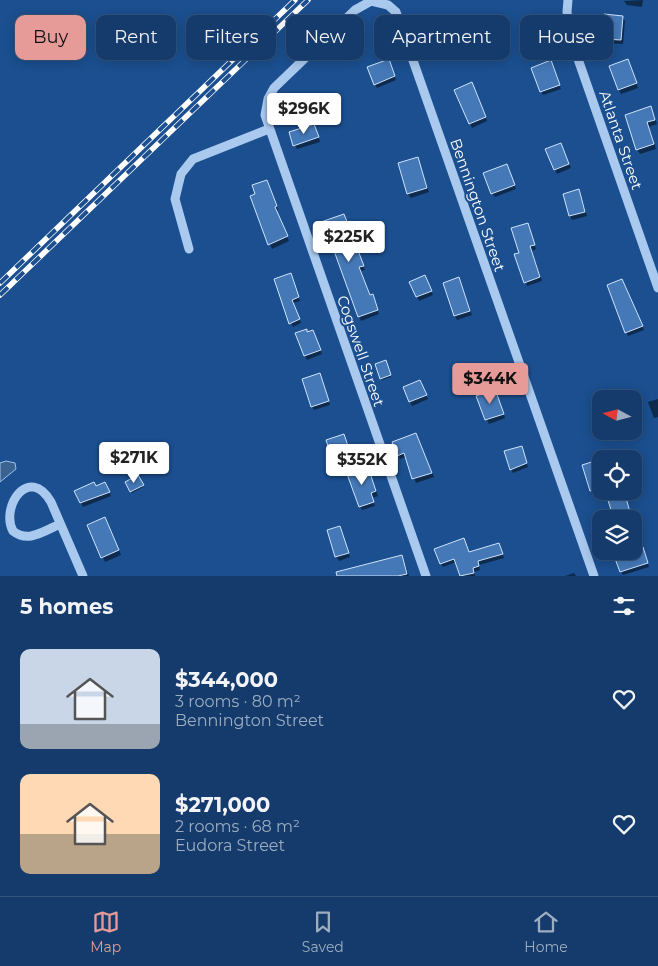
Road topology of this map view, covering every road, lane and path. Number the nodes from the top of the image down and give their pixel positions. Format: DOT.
graph roads {
  1 [pos="568,0"];
  2 [pos="266,106"];
  3 [pos="269,129"];
  4 [pos="190,249"];
  5 [pos="658,288"];
  6 [pos="60,524"];
  7 [pos="83,576"];
  8 [pos="426,576"];
  9 [pos="594,576"];
  1 -- 5 [label="street, Atlanta Street"];
  2 -- 3 [label="street, Cogswell Street"];
  2 -- 9 [label="street, Bennington Street"];
  3 -- 4 [label="street"];
  3 -- 8 [label="street, Cogswell Street"];
  6 -- 6 [label="street"];
  6 -- 7 [label="street"];
}
